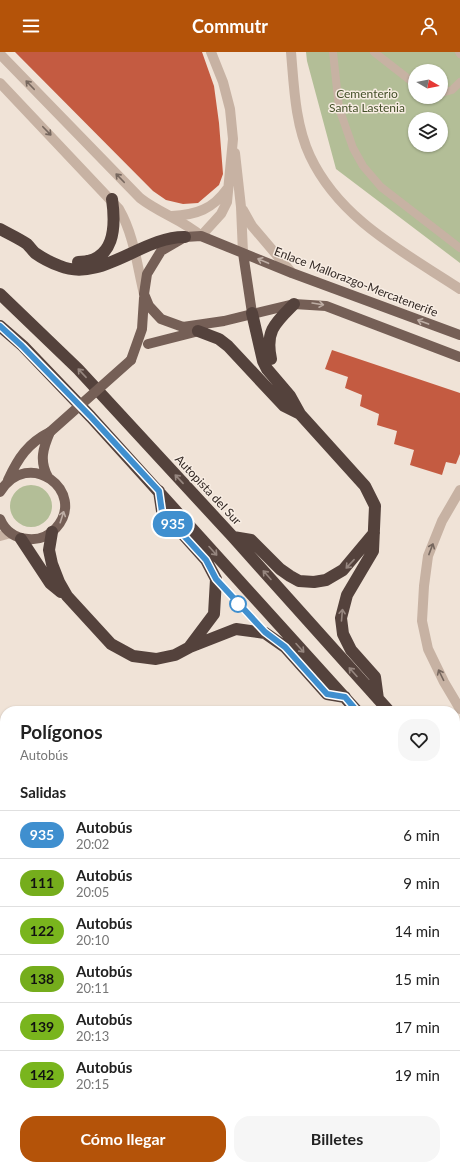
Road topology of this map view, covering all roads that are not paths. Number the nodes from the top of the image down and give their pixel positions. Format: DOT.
graph roads {
  1 [pos="211,52"];
  2 [pos="291,52"];
  3 [pos="333,52"];
  4 [pos="374,52"];
  5 [pos="0,54"];
  6 [pos="408,79"];
  7 [pos="460,82"];
  8 [pos="0,83"];
  9 [pos="448,91"];
  10 [pos="233,139"];
  11 [pos="229,186"];
  12 [pos="112,199"];
  13 [pos="241,207"];
  14 [pos="171,216"];
  15 [pos="0,229"];
  16 [pos="201,236"];
  17 [pos="185,237"];
  18 [pos="28,245"];
  19 [pos="460,248"];
  20 [pos="135,251"];
  21 [pos="243,253"];
  22 [pos="292,273"];
  23 [pos="460,289"];
  24 [pos="0,294"];
  25 [pos="144,294"];
  26 [pos="294,304"];
  27 [pos="252,313"];
  28 [pos="224,321"];
  29 [pos="0,326"];
  30 [pos="182,327"];
  31 [pos="198,331"];
  32 [pos="460,335"];
  33 [pos="148,344"];
  34 [pos="460,357"];
  35 [pos="130,360"];
  36 [pos="275,376"];
  37 [pos="300,414"];
  38 [pos="50,432"];
  39 [pos="48,477"];
  40 [pos="7,482"];
  41 [pos="460,490"];
  42 [pos="159,491"];
  43 [pos="0,492"];
  44 [pos="0,519"];
  45 [pos="52,532"];
  46 [pos="374,533"];
  47 [pos="0,536"];
  48 [pos="16,536"];
  49 [pos="233,537"];
  50 [pos="216,579"];
  51 [pos="68,596"];
  52 [pos="265,632"];
  53 [pos="190,646"];
  54 [pos="345,697"];
  55 [pos="378,699"];
  56 [pos="353,706"];
  57 [pos="384,706"];
  58 [pos="458,706"];
  1 -- 10 [label="street"];
  2 -- 23 [label="street"];
  3 -- 19 [label="lane"];
  4 -- 6 [label="lane"];
  14 -- 5 [label="street, one-way"];
  7 -- 9 [label="lane"];
  8 -- 12 [label="street, one-way"];
  10 -- 11 [label="street"];
  10 -- 13 [label="street"];
  11 -- 14 [label="street"];
  11 -- 16 [label="street"];
  12 -- 18 [label="highway"];
  12 -- 20 [label="street"];
  13 -- 21 [label="street"];
  13 -- 22 [label="street"];
  14 -- 16 [label="street"];
  15 -- 18 [label="highway"];
  16 -- 17 [label="main road"];
  16 -- 21 [label="main road"];
  17 -- 20 [label="highway"];
  17 -- 25 [label="main road"];
  18 -- 20 [label="highway"];
  20 -- 25 [label="street"];
  22 -- 21 [label="main road, Enlace Mallorazgo-Mercatenerife, one-way"];
  21 -- 27 [label="main road"];
  32 -- 22 [label="main road, Enlace Mallorazgo-Mercatenerife, one-way"];
  49 -- 24 [label="highway, Autopista del Sur, one-way"];
  25 -- 30 [label="main road"];
  25 -- 35 [label="main road"];
  26 -- 27 [label="main road"];
  26 -- 34 [label="main road, one-way"];
  26 -- 36 [label="highway"];
  27 -- 28 [label="main road"];
  27 -- 36 [label="highway"];
  28 -- 30 [label="main road"];
  28 -- 31 [label="main road"];
  29 -- 42 [label="highway"];
  30 -- 33 [label="main road"];
  31 -- 33 [label="main road"];
  31 -- 37 [label="highway"];
  33 -- 35 [label="main road"];
  35 -- 38 [label="main road, bridge"];
  36 -- 37 [label="highway"];
  37 -- 46 [label="highway"];
  38 -- 39 [label="main road"];
  38 -- 40 [label="main road"];
  39 -- 40 [label="main road"];
  45 -- 39 [label="main road, one-way"];
  40 -- 43 [label="main road"];
  58 -- 41 [label="street, one-way"];
  42 -- 50 [label="highway"];
  42 -- 54 [label="highway, one-way"];
  44 -- 48 [label="main road"];
  45 -- 48 [label="main road"];
  45 -- 51 [label="highway"];
  46 -- 49 [label="highway, one-way"];
  55 -- 46 [label="highway, one-way"];
  47 -- 48 [label="street"];
  48 -- 51 [label="highway"];
  55 -- 49 [label="highway, Autopista del Sur, one-way"];
  50 -- 52 [label="lane"];
  50 -- 53 [label="highway"];
  51 -- 53 [label="highway"];
  52 -- 53 [label="highway"];
  52 -- 54 [label="highway"];
  54 -- 56 [label="highway"];
  55 -- 57 [label="highway, Autopista del Sur"];
}
